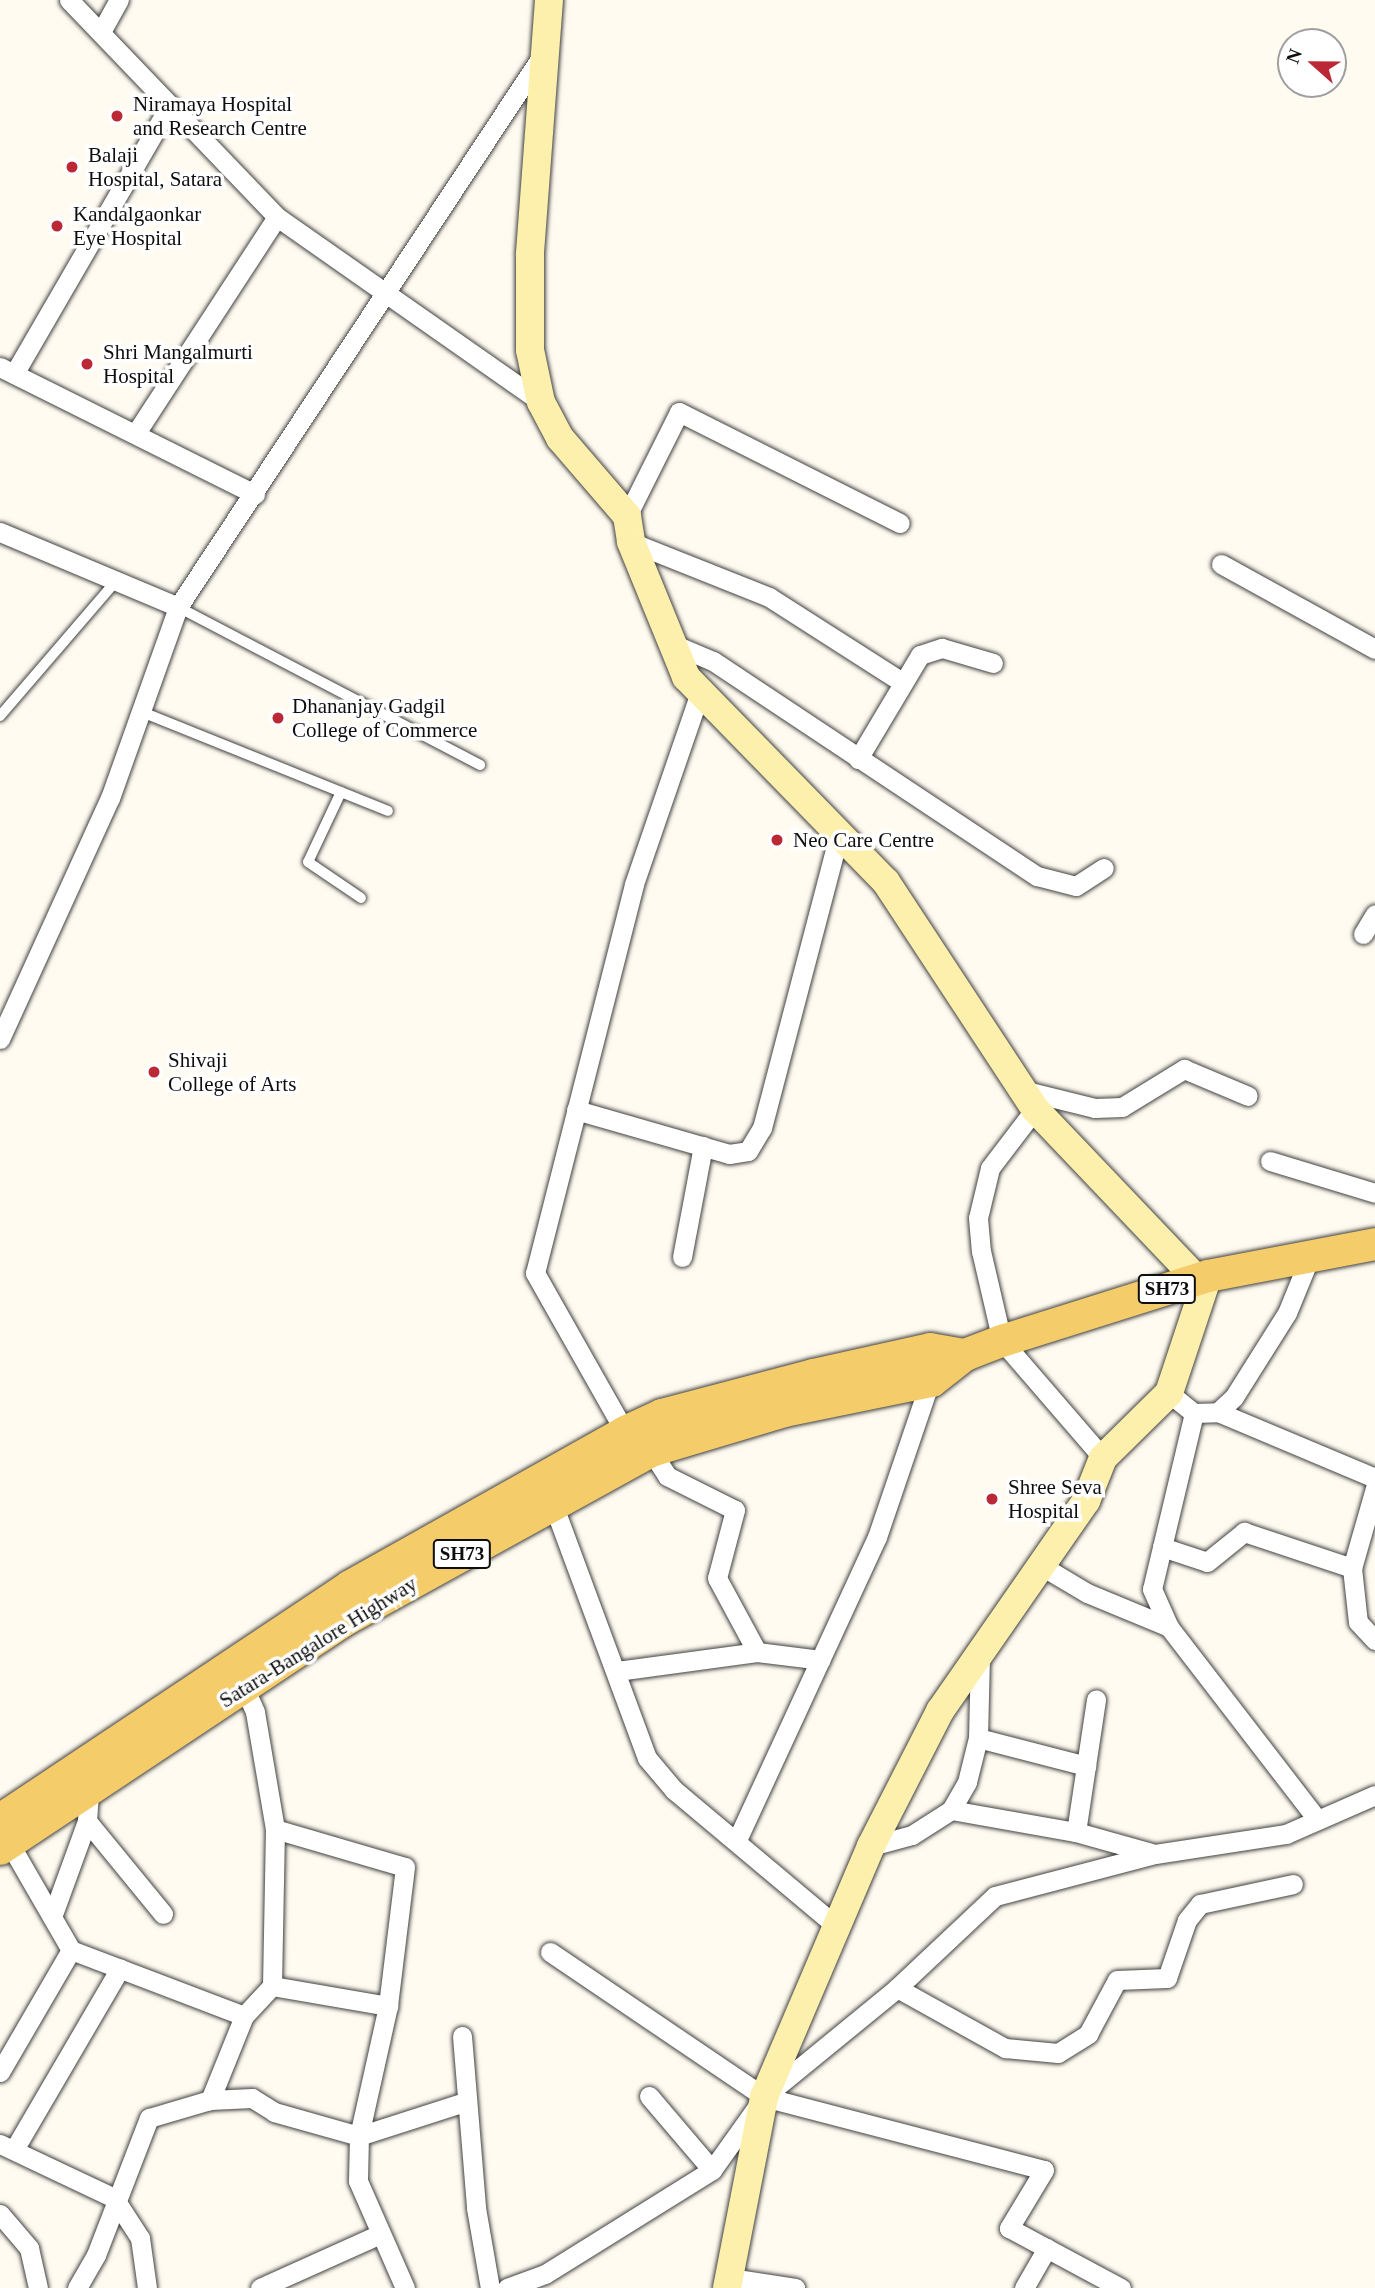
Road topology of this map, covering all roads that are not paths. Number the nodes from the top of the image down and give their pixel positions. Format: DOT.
graph roads {
  1 [pos="69,0"];
  2 [pos="119,0"];
  3 [pos="549,0"];
  4 [pos="101,32"];
  5 [pos="546,51"];
  6 [pos="170,104"];
  7 [pos="277,217"];
  8 [pos="387,292"];
  9 [pos="7,371"];
  10 [pos="541,402"];
  11 [pos="136,433"];
  12 [pos="255,494"];
  13 [pos="900,523"];
  14 [pos="629,529"];
  15 [pos="0,532"];
  16 [pos="1221,564"];
  17 [pos="116,581"];
  18 [pos="177,607"];
  19 [pos="675,645"];
  20 [pos="1375,649"];
  21 [pos="993,663"];
  22 [pos="902,682"];
  23 [pos="700,692"];
  24 [pos="142,712"];
  25 [pos="0,716"];
  26 [pos="858,759"];
  27 [pos="480,765"];
  28 [pos="341,792"];
  29 [pos="388,811"];
  30 [pos="839,835"];
  31 [pos="1104,868"];
  32 [pos="361,898"];
  33 [pos="1375,914"];
  34 [pos="1363,934"];
  35 [pos="0,1039"];
  36 [pos="1248,1096"];
  37 [pos="1028,1099"];
  38 [pos="576,1110"];
  39 [pos="704,1146"];
  40 [pos="1270,1161"];
  41 [pos="1375,1193"];
  42 [pos="1375,1244"];
  43 [pos="682,1257"];
  44 [pos="1309,1259"];
  45 [pos="1202,1278"];
  46 [pos="1002,1341"];
  47 [pos="930,1349"];
  48 [pos="965,1355"];
  49 [pos="932,1381"];
  50 [pos="1169,1393"];
  51 [pos="1218,1412"];
  52 [pos="1194,1413"];
  53 [pos="625,1432"];
  54 [pos="651,1451"];
  55 [pos="1103,1458"];
  56 [pos="1375,1478"];
  57 [pos="1375,1488"];
  58 [pos="553,1504"];
  59 [pos="1162,1547"];
  60 [pos="1040,1565"];
  61 [pos="1352,1568"];
  62 [pos="1169,1627"];
  63 [pos="1375,1640"];
  64 [pos="757,1652"];
  65 [pos="981,1657"];
  66 [pos="821,1660"];
  67 [pos="617,1671"];
  68 [pos="243,1687"];
  69 [pos="1096,1699"];
  70 [pos="978,1738"];
  71 [pos="1086,1766"];
  72 [pos="1375,1795"];
  73 [pos="88,1807"];
  74 [pos="951,1810"];
  75 [pos="1316,1818"];
  76 [pos="275,1829"];
  77 [pos="1076,1832"];
  78 [pos="2,1835"];
  79 [pos="737,1840"];
  80 [pos="871,1846"];
  81 [pos="1155,1854"];
  82 [pos="1293,1884"];
  83 [pos="163,1914"];
  84 [pos="52,1917"];
  85 [pos="835,1924"];
  86 [pos="71,1950"];
  87 [pos="550,1952"];
  88 [pos="120,1968"];
  89 [pos="272,1986"];
  90 [pos="897,1988"];
  91 [pos="388,2006"];
  92 [pos="244,2016"];
  93 [pos="462,2036"];
  94 [pos="0,2073"];
  95 [pos="649,2096"];
  96 [pos="764,2097"];
  97 [pos="210,2100"];
  98 [pos="465,2102"];
  99 [pos="359,2136"];
  100 [pos="7,2146"];
  101 [pos="712,2170"];
  102 [pos="114,2198"];
  103 [pos="0,2214"];
  104 [pos="380,2234"];
  105 [pos="1047,2248"];
  106 [pos="548,2281"];
  107 [pos="729,2283"];
  108 [pos="38,2288"];
  109 [pos="77,2288"];
  110 [pos="147,2288"];
  111 [pos="260,2288"];
  112 [pos="405,2288"];
  113 [pos="491,2288"];
  114 [pos="507,2288"];
  115 [pos="795,2288"];
  116 [pos="1024,2288"];
  117 [pos="1121,2288"];
  1 -- 4 [label="street"];
  2 -- 4 [label="street"];
  3 -- 5 [label="street"];
  4 -- 6 [label="street"];
  5 -- 8 [label="street"];
  5 -- 10 [label="street"];
  6 -- 7 [label="street"];
  6 -- 9 [label="street"];
  7 -- 8 [label="street"];
  7 -- 11 [label="street"];
  8 -- 10 [label="street"];
  8 -- 12 [label="street"];
  9 -- 11 [label="street"];
  10 -- 14 [label="street"];
  11 -- 12 [label="street"];
  12 -- 18 [label="street"];
  13 -- 14 [label="street"];
  14 -- 19 [label="street"];
  14 -- 22 [label="street"];
  15 -- 17 [label="street"];
  16 -- 20 [label="street"];
  17 -- 18 [label="street"];
  17 -- 25 [label="lane"];
  18 -- 24 [label="street"];
  18 -- 27 [label="lane"];
  19 -- 23 [label="street"];
  19 -- 26 [label="street"];
  21 -- 22 [label="street"];
  22 -- 26 [label="street"];
  23 -- 30 [label="street"];
  23 -- 38 [label="street"];
  24 -- 28 [label="lane"];
  24 -- 35 [label="street"];
  26 -- 31 [label="street"];
  28 -- 29 [label="lane"];
  28 -- 32 [label="lane"];
  30 -- 37 [label="street"];
  30 -- 39 [label="street"];
  33 -- 34 [label="street"];
  36 -- 37 [label="street"];
  37 -- 45 [label="street"];
  37 -- 46 [label="street"];
  38 -- 39 [label="street"];
  38 -- 53 [label="street"];
  39 -- 43 [label="street"];
  40 -- 41 [label="street"];
  42 -- 44 [label="main road, Satara-Bangalore Highway / SH73"];
  44 -- 45 [label="main road, Satara-Bangalore Highway / SH73"];
  44 -- 51 [label="street"];
  45 -- 46 [label="main road, Satara-Bangalore Highway / SH73"];
  45 -- 50 [label="street"];
  46 -- 48 [label="main road, Satara-Bangalore Highway / SH73"];
  46 -- 55 [label="street"];
  47 -- 48 [label="main road, Satara-Bangalore Highway / SH73"];
  47 -- 49 [label="street"];
  47 -- 53 [label="main road, Satara-Bangalore Highway / SH73"];
  48 -- 49 [label="main road, Satara-Bangalore Highway / SH73"];
  49 -- 54 [label="main road, Satara-Bangalore Highway / SH73"];
  49 -- 66 [label="street"];
  50 -- 52 [label="street"];
  50 -- 55 [label="street"];
  51 -- 52 [label="street"];
  51 -- 56 [label="street"];
  52 -- 59 [label="street"];
  53 -- 78 [label="main road, Satara-Bangalore Highway / SH73"];
  54 -- 58 [label="main road, Satara-Bangalore Highway / SH73"];
  54 -- 64 [label="street"];
  55 -- 60 [label="street"];
  57 -- 61 [label="street"];
  58 -- 67 [label="street"];
  58 -- 68 [label="main road, Satara-Bangalore Highway / SH73"];
  59 -- 61 [label="street"];
  59 -- 62 [label="street"];
  60 -- 62 [label="street"];
  60 -- 65 [label="street"];
  61 -- 63 [label="street"];
  62 -- 75 [label="street"];
  64 -- 66 [label="street"];
  64 -- 67 [label="street"];
  65 -- 70 [label="street"];
  65 -- 80 [label="street"];
  66 -- 79 [label="street"];
  67 -- 79 [label="street"];
  68 -- 73 [label="main road, Satara-Bangalore Highway / SH73"];
  68 -- 76 [label="street"];
  69 -- 71 [label="street"];
  70 -- 71 [label="street"];
  70 -- 74 [label="street"];
  71 -- 77 [label="street"];
  72 -- 75 [label="street"];
  73 -- 78 [label="main road, Satara-Bangalore Highway / SH73"];
  73 -- 83 [label="street"];
  73 -- 84 [label="street"];
  74 -- 77 [label="street"];
  74 -- 80 [label="street"];
  75 -- 81 [label="street"];
  76 -- 89 [label="street"];
  76 -- 91 [label="street"];
  77 -- 81 [label="street"];
  78 -- 84 [label="street"];
  79 -- 85 [label="street"];
  80 -- 85 [label="street"];
  81 -- 90 [label="street"];
  82 -- 90 [label="street"];
  84 -- 86 [label="street"];
  85 -- 96 [label="street"];
  86 -- 88 [label="street"];
  86 -- 94 [label="street"];
  87 -- 96 [label="street"];
  88 -- 92 [label="street"];
  88 -- 100 [label="street"];
  89 -- 91 [label="street"];
  89 -- 92 [label="street"];
  90 -- 96 [label="street"];
  91 -- 99 [label="street"];
  92 -- 97 [label="street"];
  93 -- 98 [label="street"];
  95 -- 101 [label="street"];
  96 -- 101 [label="street"];
  96 -- 105 [label="street"];
  96 -- 107 [label="street"];
  97 -- 99 [label="street"];
  97 -- 102 [label="street"];
  98 -- 99 [label="street"];
  98 -- 113 [label="street"];
  99 -- 104 [label="street"];
  100 -- 102 [label="street"];
  101 -- 106 [label="street"];
  102 -- 109 [label="street"];
  102 -- 110 [label="street"];
  103 -- 108 [label="street"];
  104 -- 111 [label="street"];
  104 -- 112 [label="street"];
  105 -- 116 [label="street"];
  105 -- 117 [label="street"];
  106 -- 114 [label="street"];
  107 -- 115 [label="street"];
}
